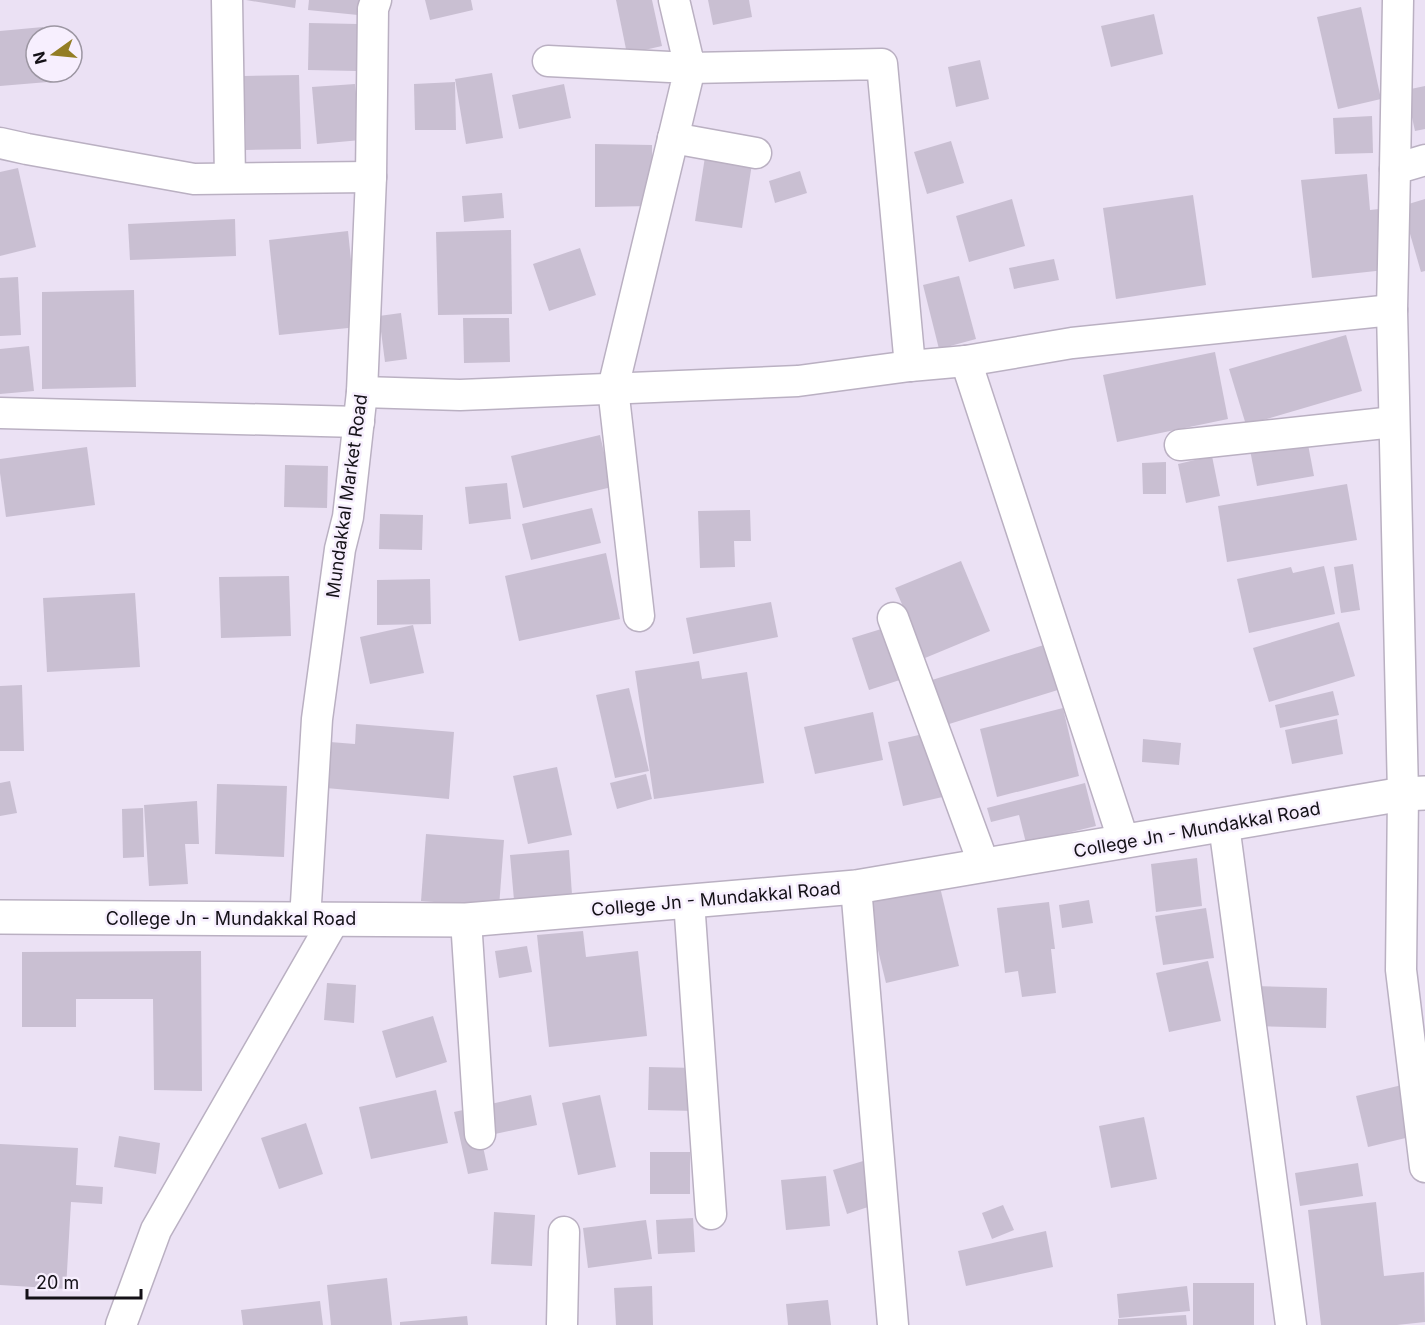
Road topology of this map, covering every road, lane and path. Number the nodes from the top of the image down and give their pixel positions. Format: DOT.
graph roads {
  1 [pos="227,0"];
  2 [pos="376,0"];
  3 [pos="674,0"];
  4 [pos="1398,0"];
  5 [pos="548,61"];
  6 [pos="690,68"];
  7 [pos="673,138"];
  8 [pos="0,142"];
  9 [pos="756,153"];
  10 [pos="1425,160"];
  11 [pos="1395,169"];
  12 [pos="372,177"];
  13 [pos="230,178"];
  14 [pos="1392,309"];
  15 [pos="966,362"];
  16 [pos="910,366"];
  17 [pos="612,388"];
  18 [pos="362,392"];
  19 [pos="0,413"];
  20 [pos="359,422"];
  21 [pos="1394,422"];
  22 [pos="1180,445"];
  23 [pos="639,616"];
  24 [pos="893,618"];
  25 [pos="1414,793"];
  26 [pos="1224,825"];
  27 [pos="1124,842"];
  28 [pos="984,866"];
  29 [pos="856,887"];
  30 [pos="689,901"];
  31 [pos="0,917"];
  32 [pos="319,920"];
  33 [pos="466,920"];
  34 [pos="480,1134"];
  35 [pos="1425,1167"];
  36 [pos="711,1214"];
  37 [pos="564,1232"];
  38 [pos="121,1325"];
  39 [pos="562,1325"];
  40 [pos="893,1325"];
  41 [pos="1291,1325"];
  1 -- 13 [label="street"];
  2 -- 12 [label="street, Mundakkal Market Road"];
  3 -- 6 [label="street"];
  4 -- 11 [label="street"];
  5 -- 6 [label="street"];
  6 -- 7 [label="street"];
  6 -- 16 [label="street"];
  7 -- 9 [label="street"];
  7 -- 17 [label="street"];
  8 -- 13 [label="street"];
  10 -- 11 [label="street"];
  11 -- 14 [label="street"];
  12 -- 13 [label="street"];
  12 -- 18 [label="street, Mundakkal Market Road"];
  14 -- 15 [label="street"];
  14 -- 21 [label="street"];
  15 -- 16 [label="street"];
  15 -- 27 [label="street"];
  16 -- 17 [label="street"];
  17 -- 18 [label="street"];
  17 -- 23 [label="street"];
  18 -- 20 [label="street, Mundakkal Market Road"];
  19 -- 20 [label="street"];
  20 -- 32 [label="street, Mundakkal Market Road"];
  21 -- 22 [label="street"];
  21 -- 25 [label="street"];
  24 -- 28 [label="street"];
  25 -- 26 [label="street, College Jn - Mundakkal Road"];
  25 -- 35 [label="street"];
  26 -- 27 [label="street, College Jn - Mundakkal Road"];
  26 -- 41 [label="street"];
  27 -- 28 [label="street, College Jn - Mundakkal Road"];
  28 -- 29 [label="street, College Jn - Mundakkal Road"];
  29 -- 30 [label="street, College Jn - Mundakkal Road"];
  29 -- 40 [label="street"];
  30 -- 33 [label="street, College Jn - Mundakkal Road"];
  30 -- 36 [label="street"];
  31 -- 32 [label="street, College Jn - Mundakkal Road"];
  32 -- 33 [label="street, College Jn - Mundakkal Road"];
  32 -- 38 [label="street"];
  33 -- 34 [label="street"];
  37 -- 39 [label="street"];
}
